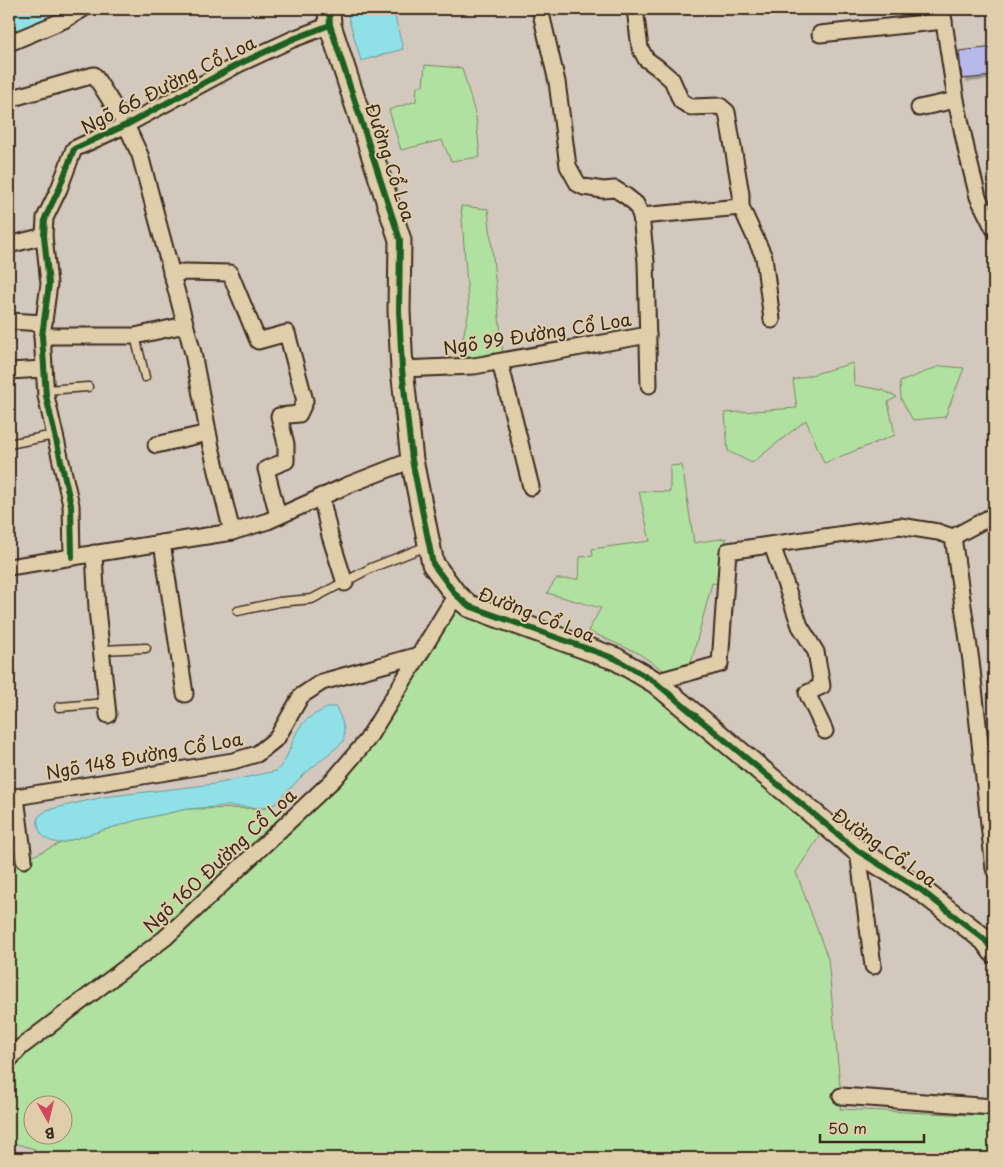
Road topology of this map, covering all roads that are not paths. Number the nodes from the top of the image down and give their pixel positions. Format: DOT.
graph roads {
  1 [pos="83,9"];
  2 [pos="540,9"];
  3 [pos="635,9"];
  4 [pos="943,15"];
  5 [pos="330,17"];
  6 [pos="820,34"];
  7 [pos="9,43"];
  8 [pos="9,99"];
  9 [pos="956,100"];
  10 [pos="918,108"];
  11 [pos="126,125"];
  12 [pos="741,207"];
  13 [pos="641,216"];
  14 [pos="994,229"];
  15 [pos="44,236"];
  16 [pos="9,245"];
  17 [pos="171,274"];
  18 [pos="772,320"];
  19 [pos="9,321"];
  20 [pos="185,325"];
  21 [pos="43,329"];
  22 [pos="648,335"];
  23 [pos="135,336"];
  24 [pos="500,362"];
  25 [pos="44,369"];
  26 [pos="402,369"];
  27 [pos="9,370"];
  28 [pos="145,377"];
  29 [pos="649,385"];
  30 [pos="88,387"];
  31 [pos="46,390"];
  32 [pos="208,433"];
  33 [pos="54,435"];
  34 [pos="9,444"];
  35 [pos="156,445"];
  36 [pos="412,460"];
  37 [pos="531,487"];
  38 [pos="321,496"];
  39 [pos="994,515"];
  40 [pos="278,516"];
  41 [pos="232,532"];
  42 [pos="953,537"];
  43 [pos="162,543"];
  44 [pos="772,545"];
  45 [pos="429,546"];
  46 [pos="94,553"];
  47 [pos="72,557"];
  48 [pos="9,567"];
  49 [pos="345,583"];
  50 [pos="456,595"];
  51 [pos="238,611"];
  52 [pos="146,648"];
  53 [pos="101,650"];
  54 [pos="419,655"];
  55 [pos="655,682"];
  56 [pos="185,694"];
  57 [pos="59,707"];
  58 [pos="108,709"];
  59 [pos="825,731"];
  60 [pos="12,796"];
  61 [pos="858,851"];
  62 [pos="24,860"];
  63 [pos="994,869"];
  64 [pos="991,942"];
  65 [pos="873,966"];
  66 [pos="9,1060"];
  67 [pos="841,1096"];
  68 [pos="994,1107"];
  1 -- 7 [label="street"];
  2 -- 13 [label="street"];
  3 -- 12 [label="street"];
  4 -- 6 [label="street"];
  4 -- 9 [label="street"];
  5 -- 11 [label="street, Ngõ 66 Đường Cổ Loa"];
  5 -- 26 [label="street, Đường Cổ Loa"];
  8 -- 11 [label="street"];
  9 -- 10 [label="street"];
  9 -- 14 [label="street"];
  11 -- 15 [label="street, Ngõ 66 Đường Cổ Loa"];
  11 -- 17 [label="street"];
  12 -- 13 [label="street"];
  12 -- 18 [label="street"];
  13 -- 22 [label="street"];
  15 -- 16 [label="street"];
  15 -- 21 [label="street, Ngõ 66 Đường Cổ Loa"];
  17 -- 20 [label="street"];
  17 -- 40 [label="street"];
  19 -- 21 [label="street"];
  20 -- 23 [label="street"];
  20 -- 32 [label="street"];
  21 -- 23 [label="street"];
  21 -- 25 [label="street, Ngõ 66 Đường Cổ Loa"];
  22 -- 24 [label="street, Ngõ 99 Đường Cổ Loa"];
  22 -- 29 [label="street"];
  23 -- 28 [label="lane"];
  24 -- 26 [label="street, Ngõ 99 Đường Cổ Loa"];
  24 -- 37 [label="street"];
  25 -- 27 [label="street"];
  25 -- 31 [label="street, Ngõ 66 Đường Cổ Loa"];
  26 -- 36 [label="street, Đường Cổ Loa"];
  30 -- 31 [label="lane"];
  31 -- 33 [label="street, Ngõ 66 Đường Cổ Loa"];
  32 -- 35 [label="street"];
  32 -- 41 [label="street"];
  33 -- 34 [label="lane"];
  33 -- 47 [label="street, Ngõ 66 Đường Cổ Loa"];
  36 -- 38 [label="street"];
  36 -- 45 [label="street, Đường Cổ Loa"];
  38 -- 40 [label="street"];
  38 -- 49 [label="street"];
  39 -- 42 [label="street"];
  40 -- 41 [label="street"];
  41 -- 43 [label="street"];
  42 -- 44 [label="street"];
  42 -- 63 [label="street"];
  43 -- 46 [label="street"];
  43 -- 56 [label="street"];
  44 -- 55 [label="street"];
  44 -- 59 [label="street"];
  45 -- 49 [label="lane"];
  45 -- 50 [label="street, Đường Cổ Loa"];
  46 -- 47 [label="street"];
  46 -- 53 [label="street"];
  47 -- 48 [label="street"];
  49 -- 51 [label="lane"];
  50 -- 54 [label="street"];
  50 -- 55 [label="street, Đường Cổ Loa"];
  52 -- 53 [label="lane"];
  53 -- 58 [label="street"];
  54 -- 60 [label="street, Ngõ 148 Đường Cổ Loa"];
  54 -- 66 [label="street, Ngõ 160 Đường Cổ Loa"];
  55 -- 61 [label="street, Đường Cổ Loa"];
  57 -- 58 [label="lane"];
  60 -- 62 [label="street"];
  61 -- 64 [label="street, Đường Cổ Loa"];
  61 -- 65 [label="street"];
  67 -- 68 [label="street"];
}
